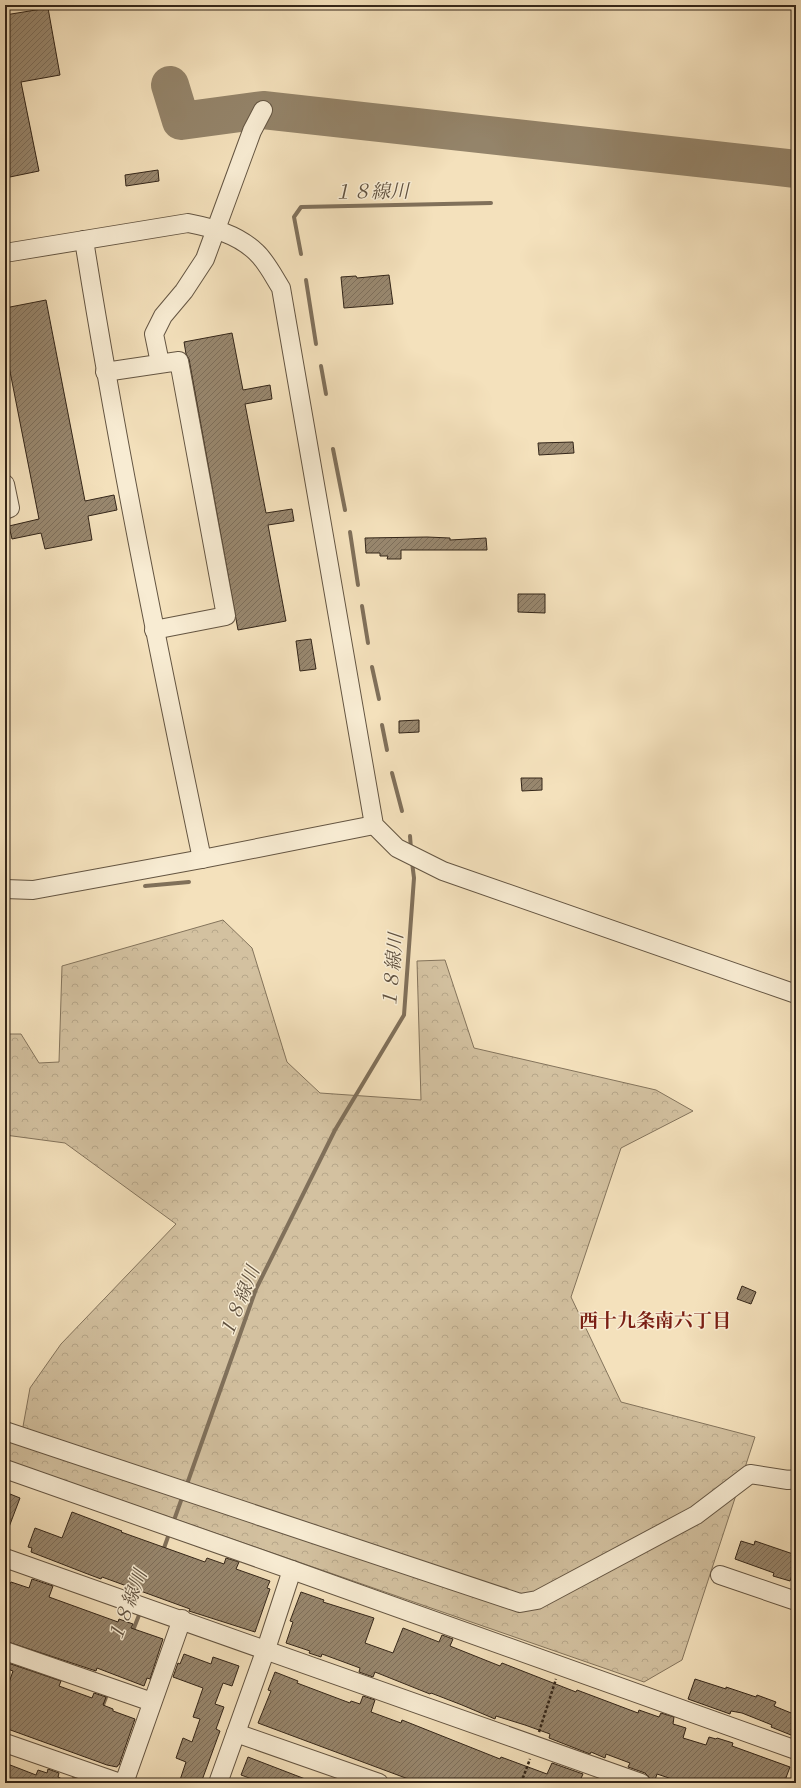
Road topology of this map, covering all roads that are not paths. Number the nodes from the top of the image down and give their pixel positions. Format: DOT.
graph roads {
  1 [pos="263,110"];
  2 [pos="217,228"];
  3 [pos="84,240"];
  4 [pos="5,253"];
  5 [pos="160,364"];
  6 [pos="105,372"];
  7 [pos="5,484"];
  8 [pos="5,510"];
  9 [pos="154,630"];
  10 [pos="374,825"];
  11 [pos="202,860"];
  12 [pos="5,889"];
  13 [pos="796,994"];
  14 [pos="5,1431"];
  15 [pos="5,1469"];
  16 [pos="796,1479"];
  17 [pos="5,1558"];
  18 [pos="292,1570"];
  19 [pos="720,1575"];
  20 [pos="796,1601"];
  21 [pos="182,1619"];
  22 [pos="266,1649"];
  23 [pos="5,1651"];
  24 [pos="152,1702"];
  25 [pos="236,1733"];
  26 [pos="5,1743"];
  27 [pos="796,1750"];
  28 [pos="120,1783"];
  29 [pos="124,1783"];
  30 [pos="218,1783"];
  31 [pos="379,1783"];
  32 [pos="641,1783"];
  1 -- 2 [label="street"];
  2 -- 3 [label="street"];
  2 -- 5 [label="street"];
  2 -- 10 [label="street"];
  3 -- 4 [label="street"];
  3 -- 6 [label="street"];
  5 -- 6 [label="street"];
  5 -- 9 [label="street"];
  6 -- 9 [label="street"];
  7 -- 8 [label="street"];
  9 -- 11 [label="street"];
  10 -- 11 [label="street"];
  10 -- 13 [label="street"];
  11 -- 12 [label="street"];
  14 -- 16 [label="street"];
  15 -- 18 [label="street"];
  17 -- 21 [label="street"];
  18 -- 22 [label="street"];
  18 -- 27 [label="street"];
  19 -- 20 [label="street"];
  21 -- 22 [label="street"];
  21 -- 24 [label="street"];
  22 -- 25 [label="street"];
  22 -- 32 [label="street"];
  23 -- 24 [label="street"];
  24 -- 29 [label="street"];
  25 -- 30 [label="street"];
  25 -- 31 [label="street"];
  26 -- 28 [label="street"];
}
